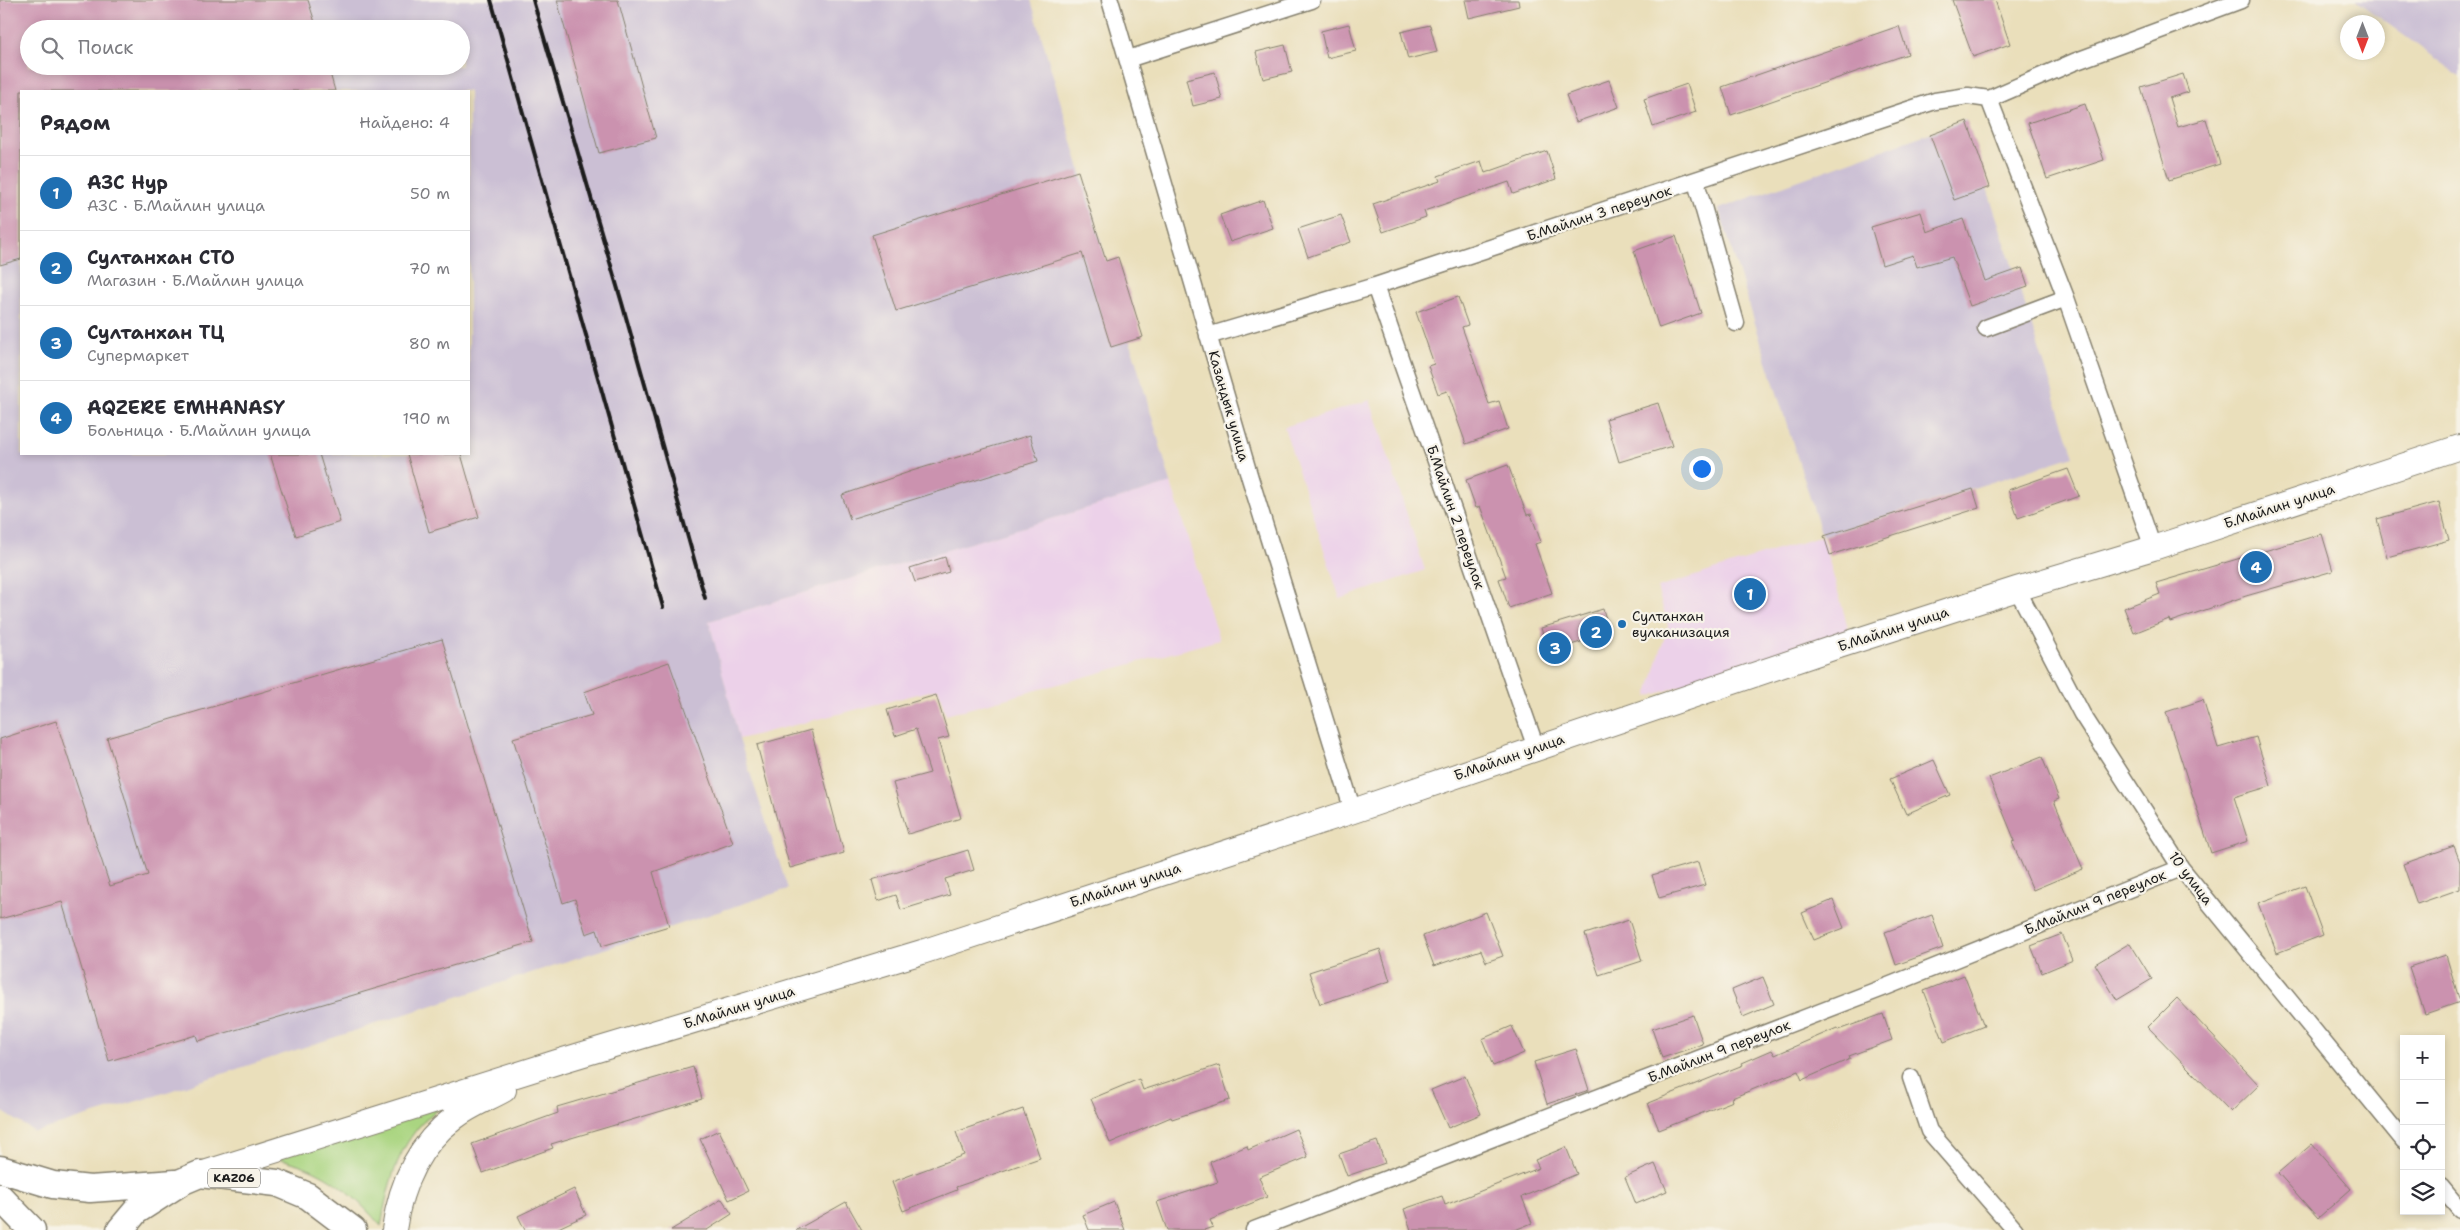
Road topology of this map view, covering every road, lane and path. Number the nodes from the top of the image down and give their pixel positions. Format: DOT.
graph roads {
  1 [pos="1110,0"];
  2 [pos="1312,0"];
  3 [pos="2241,0"];
  4 [pos="1128,59"];
  5 [pos="1989,99"];
  6 [pos="1696,182"];
  7 [pos="1375,286"];
  8 [pos="2066,298"];
  9 [pos="1736,323"];
  10 [pos="1986,328"];
  11 [pos="1208,336"];
  12 [pos="2460,447"];
  13 [pos="2153,548"];
  14 [pos="2017,589"];
  15 [pos="1536,748"];
  16 [pos="1353,811"];
  17 [pos="2181,868"];
  18 [pos="557,1062"];
  19 [pos="1911,1078"];
  20 [pos="2400,1136"];
  21 [pos="0,1169"];
  22 [pos="191,1178"];
  23 [pos="2445,1192"];
  24 [pos="0,1197"];
  25 [pos="2460,1210"];
  26 [pos="32,1230"];
  27 [pos="120,1230"];
  28 [pos="353,1230"];
  29 [pos="394,1230"];
  30 [pos="1254,1230"];
  31 [pos="2015,1230"];
  1 -- 4 [label="street, Казандык улица"];
  2 -- 4 [label="street"];
  3 -- 5 [label="street"];
  4 -- 11 [label="street, Казандык улица"];
  5 -- 6 [label="street, Б.Майлин 3 переулок"];
  5 -- 8 [label="street"];
  6 -- 7 [label="street, Б.Майлин 3 переулок"];
  6 -- 9 [label="street"];
  7 -- 11 [label="street, Б.Майлин 3 переулок"];
  7 -- 15 [label="street, Б.Майлин 2 переулок"];
  8 -- 10 [label="street"];
  8 -- 13 [label="street"];
  11 -- 16 [label="street, Казандык улица"];
  12 -- 13 [label="street, Б.Майлин улица"];
  13 -- 14 [label="street, Б.Майлин улица"];
  14 -- 15 [label="street, Б.Майлин улица"];
  14 -- 17 [label="street, 10 улица"];
  15 -- 16 [label="street, Б.Майлин улица"];
  16 -- 18 [label="street, Б.Майлин улица"];
  17 -- 20 [label="street, 10 улица"];
  17 -- 30 [label="street, Б.Майлин 9 переулок"];
  18 -- 22 [label="street"];
  18 -- 29 [label="street"];
  19 -- 31 [label="street"];
  21 -- 22 [label="main road, KАZ06"];
  22 -- 27 [label="main road"];
  22 -- 28 [label="main road, KАZ06"];
  23 -- 25 [label="street"];
  24 -- 26 [label="main road"];
}
